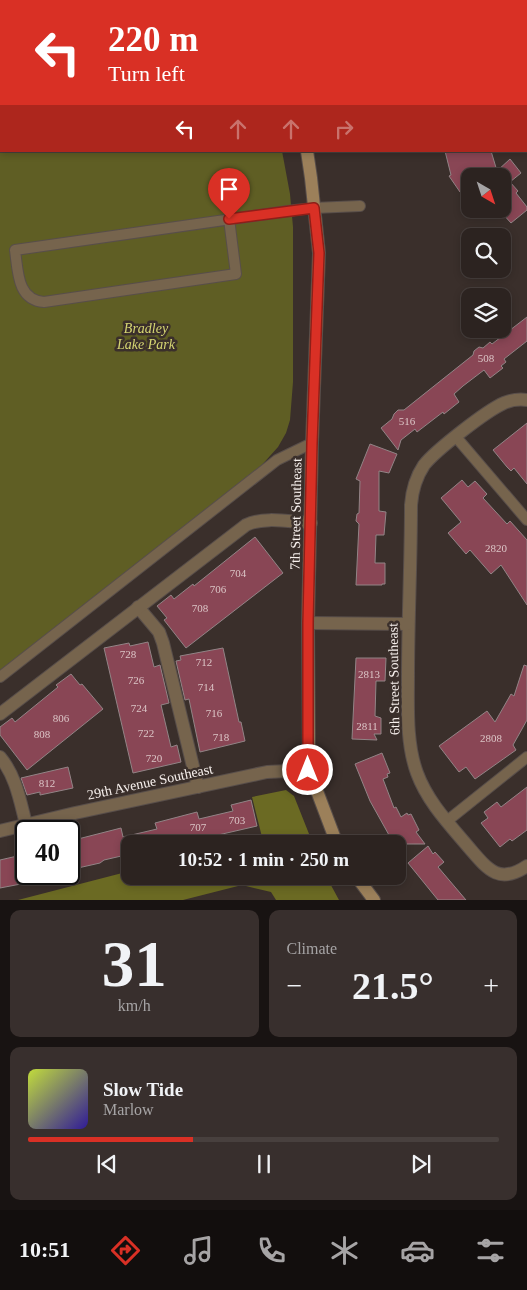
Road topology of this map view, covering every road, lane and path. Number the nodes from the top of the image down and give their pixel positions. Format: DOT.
graph roads {
  1 [pos="307,152"];
  2 [pos="360,206"];
  3 [pos="314,208"];
  4 [pos="229,219"];
  5 [pos="522,400"];
  6 [pos="456,437"];
  7 [pos="312,443"];
  8 [pos="527,520"];
  9 [pos="311,523"];
  10 [pos="138,607"];
  11 [pos="308,623"];
  12 [pos="408,624"];
  13 [pos="0,677"];
  14 [pos="0,714"];
  15 [pos="0,757"];
  16 [pos="527,757"];
  17 [pos="308,770"];
  18 [pos="198,787"];
  19 [pos="25,820"];
  20 [pos="45,820"];
  21 [pos="447,821"];
  22 [pos="15,827"];
  23 [pos="0,832"];
  24 [pos="333,835"];
  25 [pos="527,866"];
  26 [pos="363,885"];
  27 [pos="374,900"];
  1 -- 3 [label="street, 7th Street Southeast"];
  2 -- 3 [label="lane"];
  3 -- 4 [label="lane"];
  3 -- 7 [label="street, 7th Street Southeast"];
  4 -- 4 [label="lane"];
  5 -- 6 [label="street"];
  6 -- 8 [label="lane"];
  6 -- 12 [label="street, 6th Street Southeast"];
  7 -- 9 [label="street, 7th Street Southeast"];
  7 -- 13 [label="lane"];
  9 -- 10 [label="street"];
  9 -- 11 [label="street, 7th Street Southeast"];
  10 -- 14 [label="street"];
  10 -- 18 [label="street"];
  11 -- 12 [label="street"];
  11 -- 17 [label="street, 7th Street Southeast"];
  12 -- 21 [label="street, 6th Street Southeast"];
  15 -- 19 [label="street"];
  16 -- 21 [label="lane"];
  17 -- 18 [label="street, 29th Avenue Southeast"];
  17 -- 24 [label="street, 7th Street Southeast"];
  18 -- 20 [label="street, 29th Avenue Southeast"];
  21 -- 25 [label="street, 6th Street Southeast"];
  22 -- 23 [label="street, 29th Avenue Southeast"];
  26 -- 27 [label="street"];
}
